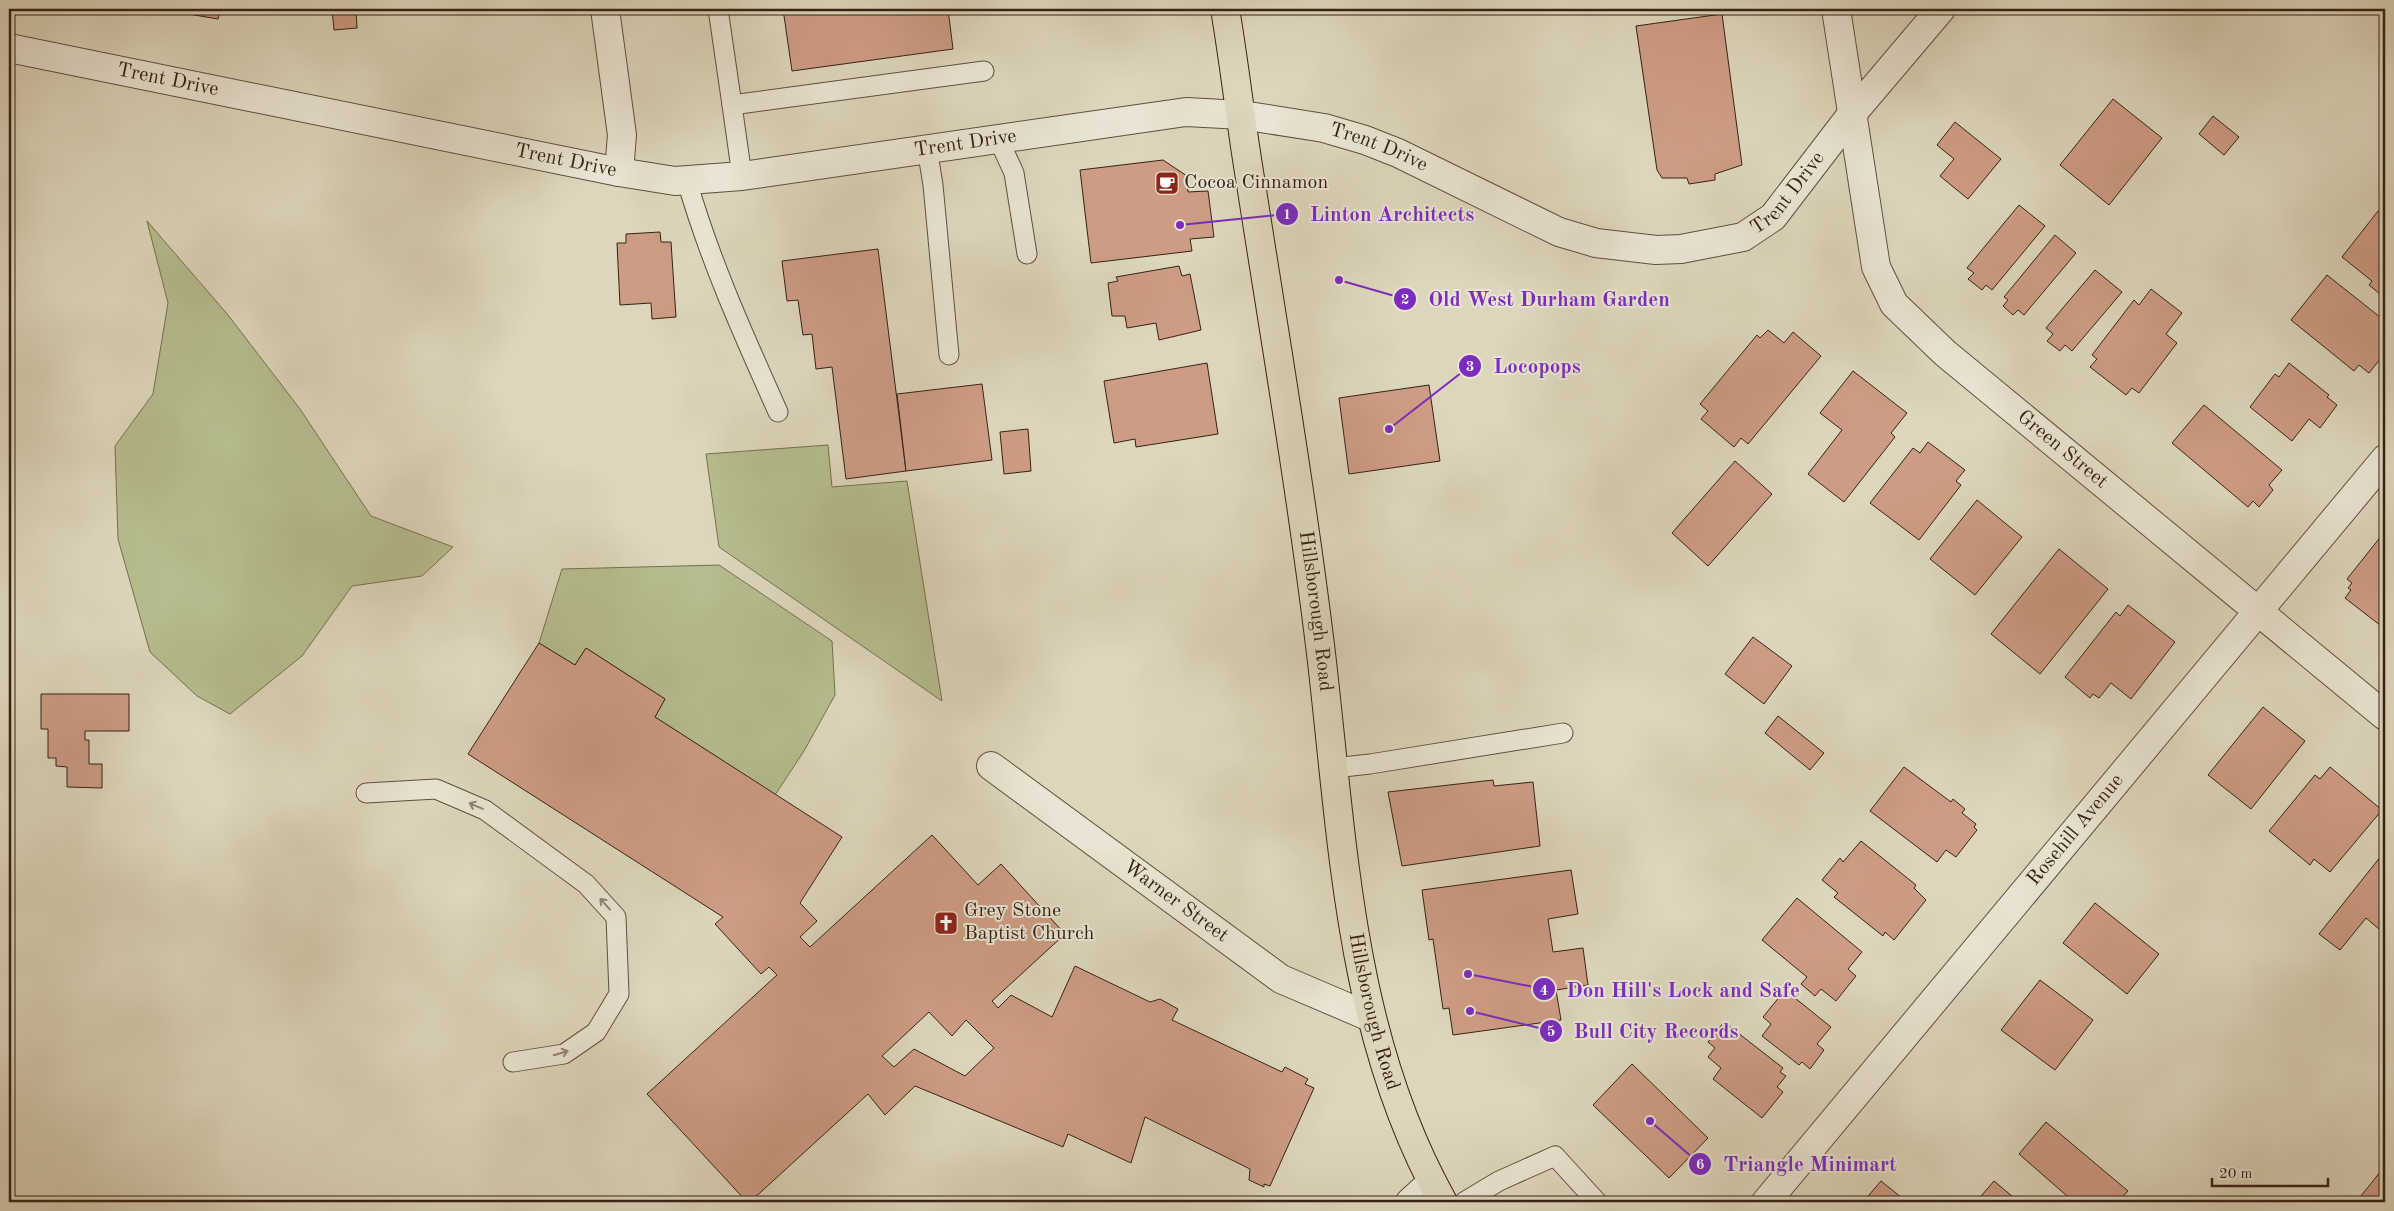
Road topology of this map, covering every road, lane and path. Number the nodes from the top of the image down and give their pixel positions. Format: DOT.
graph roads {
  1 [pos="605,9"];
  2 [pos="718,9"];
  3 [pos="1225,9"];
  4 [pos="1836,9"];
  5 [pos="1941,9"];
  6 [pos="9,48"];
  7 [pos="984,71"];
  8 [pos="732,105"];
  9 [pos="1852,114"];
  10 [pos="1242,115"];
  11 [pos="998,138"];
  12 [pos="926,148"];
  13 [pos="619,172"];
  14 [pos="742,176"];
  15 [pos="687,181"];
  16 [pos="1027,254"];
  17 [pos="950,355"];
  18 [pos="778,412"];
  19 [pos="2385,459"];
  20 [pos="2259,612"];
  21 [pos="2385,716"];
  22 [pos="1564,733"];
  23 [pos="991,766"];
  24 [pos="1334,768"];
  25 [pos="366,793"];
  26 [pos="1370,1017"];
  27 [pos="513,1062"];
  28 [pos="1438,1192"];
  29 [pos="1410,1202"];
  30 [pos="1464,1202"];
  31 [pos="1596,1202"];
  32 [pos="1766,1202"];
  1 -- 13 [label="street"];
  2 -- 8 [label="lane"];
  3 -- 10 [label="main road, Hillsborough Road"];
  4 -- 9 [label="street, Green Street"];
  5 -- 9 [label="street, Trent Drive"];
  6 -- 13 [label="street, Trent Drive"];
  7 -- 8 [label="lane"];
  8 -- 14 [label="lane"];
  9 -- 10 [label="street, Trent Drive"];
  9 -- 20 [label="street, Green Street"];
  10 -- 11 [label="street, Trent Drive"];
  10 -- 24 [label="main road, Hillsborough Road"];
  11 -- 12 [label="street, Trent Drive"];
  11 -- 16 [label="lane"];
  12 -- 14 [label="street, Trent Drive"];
  12 -- 17 [label="lane"];
  13 -- 15 [label="street, Trent Drive"];
  14 -- 15 [label="street, Trent Drive"];
  15 -- 18 [label="lane"];
  19 -- 20 [label="street, Rosehill Avenue"];
  20 -- 21 [label="street, Green Street"];
  20 -- 32 [label="street, Rosehill Avenue"];
  22 -- 24 [label="lane"];
  23 -- 26 [label="street, Warner Street"];
  24 -- 26 [label="main road, Hillsborough Road"];
  27 -- 25 [label="lane, one-way"];
  26 -- 28 [label="main road, Hillsborough Road"];
  28 -- 29 [label="street"];
  30 -- 31 [label="lane"];
}
